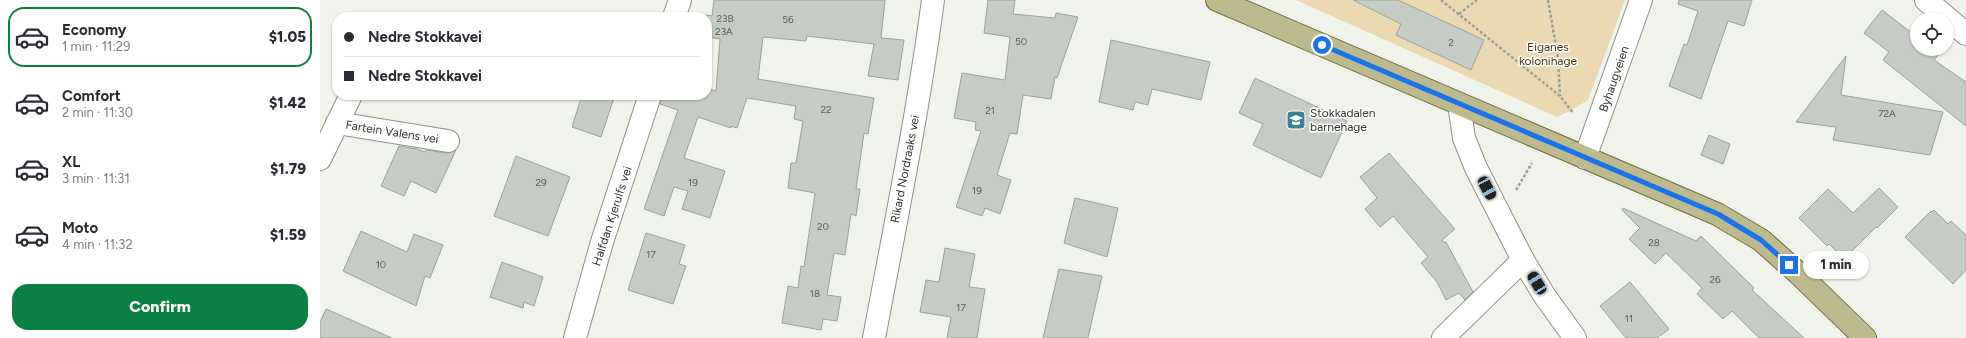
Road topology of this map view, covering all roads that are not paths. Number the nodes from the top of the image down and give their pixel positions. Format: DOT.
graph roads {
  1 [pos="680,0"];
  2 [pos="933,0"];
  3 [pos="1217,0"];
  4 [pos="1641,0"];
  5 [pos="1926,0"];
  6 [pos="676,12"];
  7 [pos="1966,34"];
  8 [pos="348,100"];
  9 [pos="648,100"];
  10 [pos="1459,104"];
  11 [pos="337,123"];
  12 [pos="448,140"];
  13 [pos="1585,158"];
  14 [pos="320,159"];
  15 [pos="1523,260"];
  16 [pos="578,338"];
  17 [pos="874,338"];
  18 [pos="1443,338"];
  19 [pos="1575,338"];
  20 [pos="1865,338"];
  1 -- 6 [label="street"];
  2 -- 17 [label="street, Rikard Nordraaks vei"];
  3 -- 10 [label="main road"];
  4 -- 13 [label="street, Byhaugveien"];
  5 -- 7 [label="street"];
  8 -- 11 [label="street, Fartein Valens vei"];
  9 -- 16 [label="street, Halfdan Kjerulfs vei"];
  10 -- 13 [label="main road"];
  10 -- 15 [label="street"];
  11 -- 12 [label="street, Fartein Valens vei"];
  11 -- 14 [label="street, Fartein Valens vei"];
  13 -- 20 [label="main road"];
  15 -- 18 [label="street"];
  15 -- 19 [label="street"];
}
